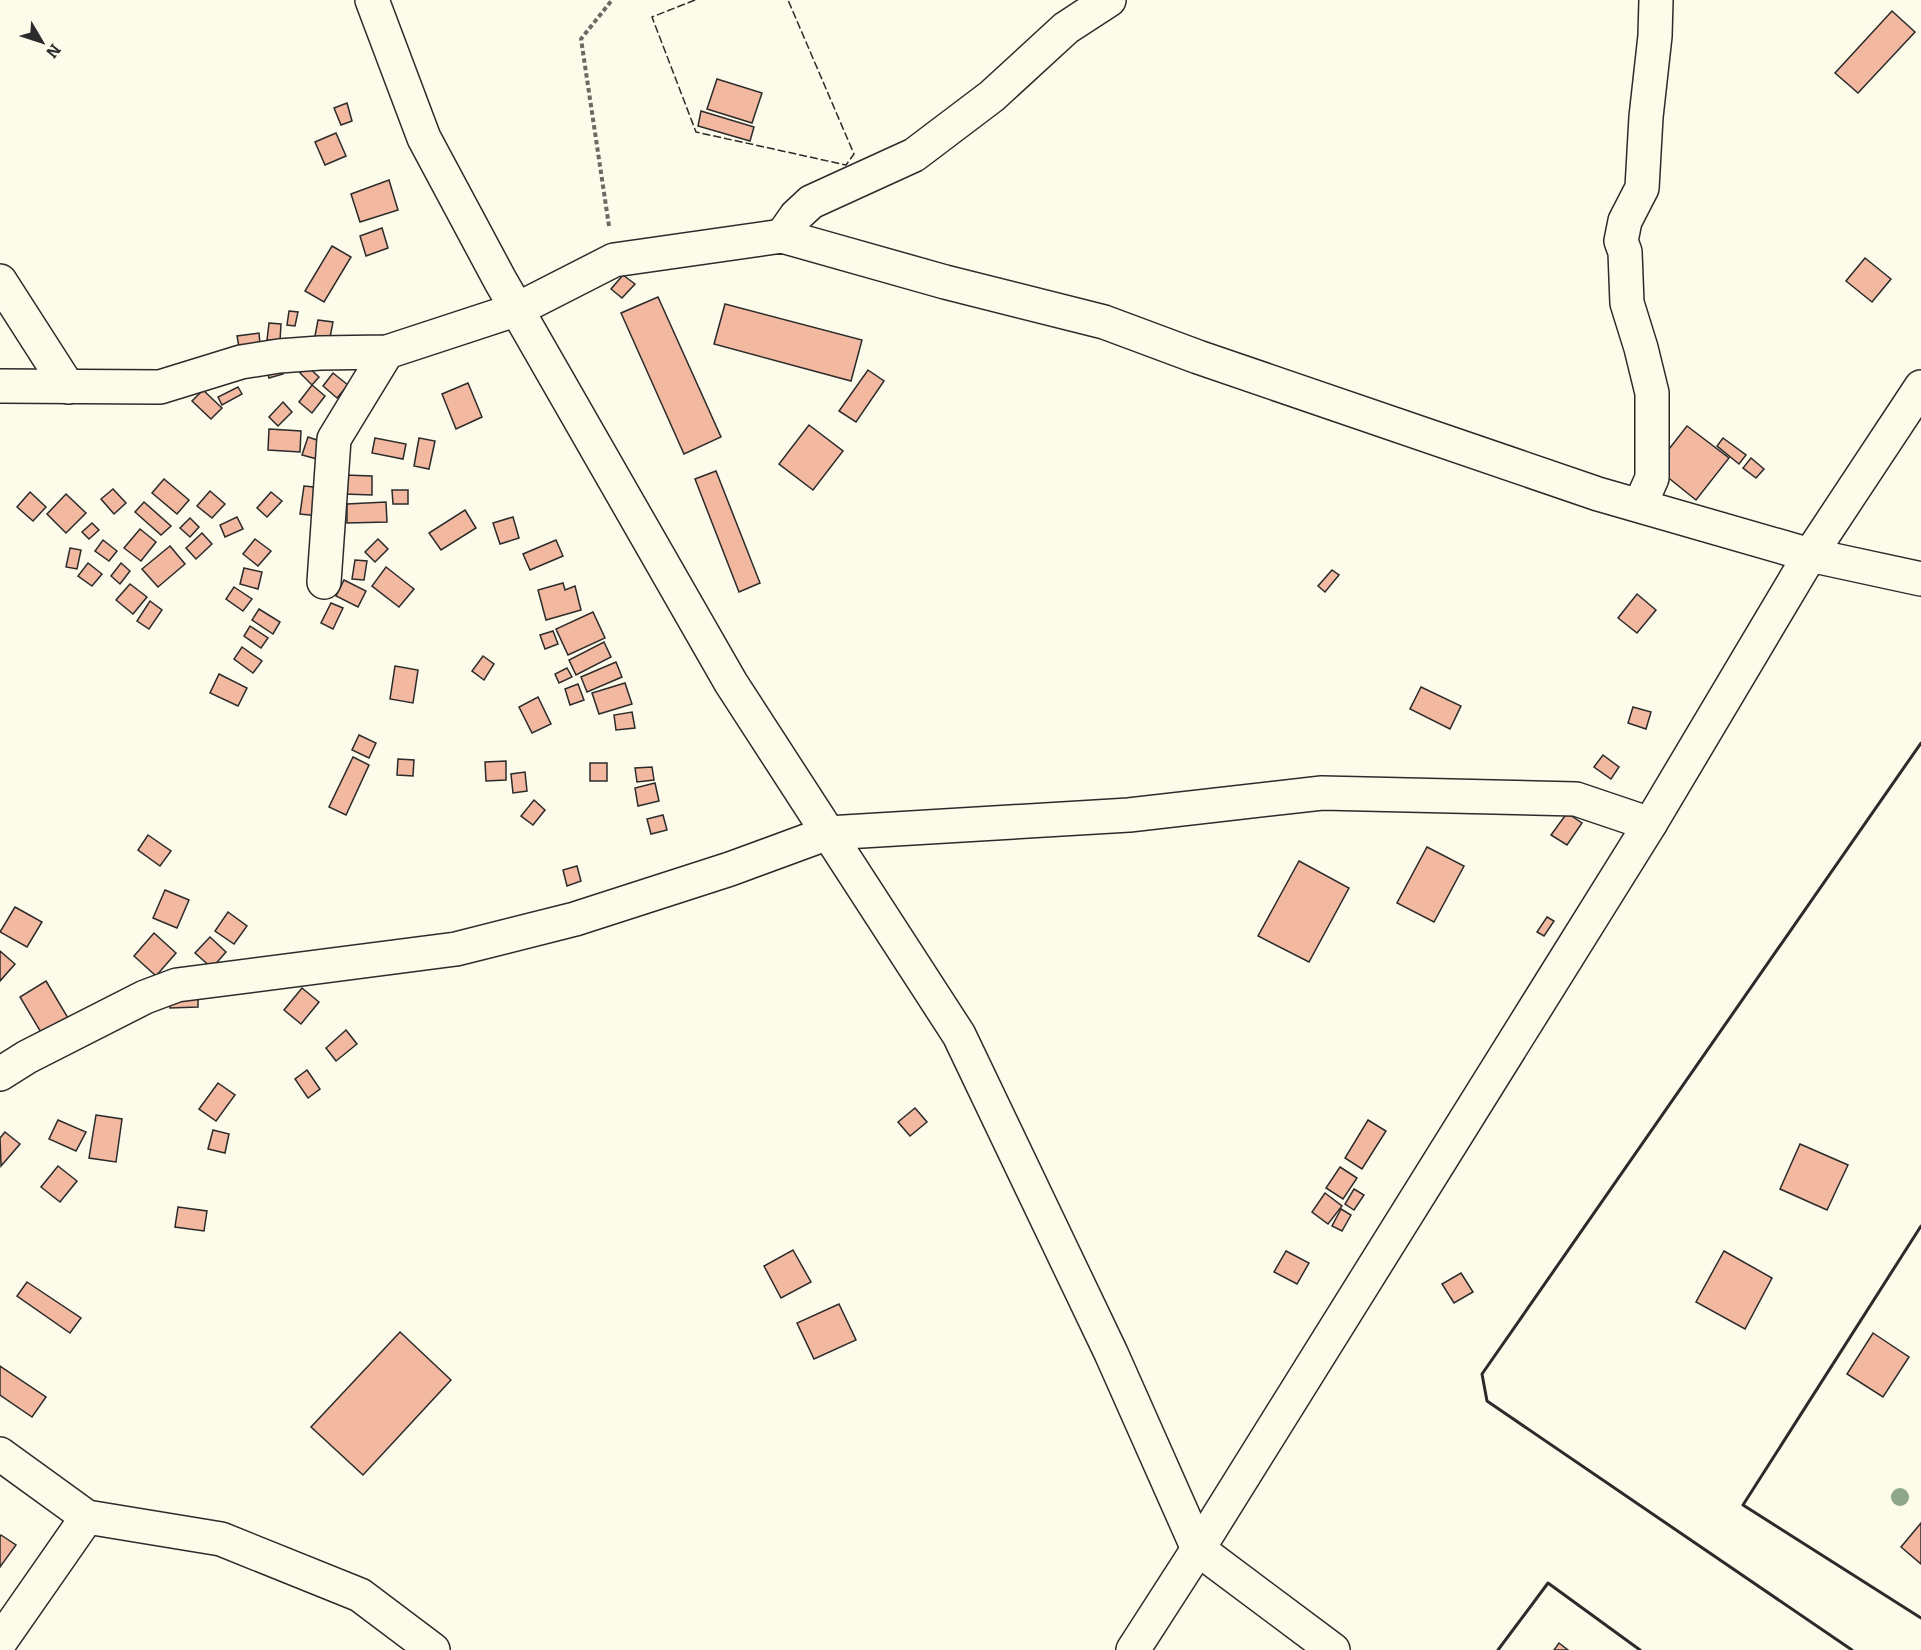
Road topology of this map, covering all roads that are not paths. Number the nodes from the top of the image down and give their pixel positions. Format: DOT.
graph roads {
  1 [pos="372,0"];
  2 [pos="1109,0"];
  3 [pos="1656,0"];
  4 [pos="782,236"];
  5 [pos="0,281"];
  6 [pos="518,309"];
  7 [pos="387,352"];
  8 [pos="0,386"];
  9 [pos="68,387"];
  10 [pos="1921,387"];
  11 [pos="1640,505"];
  12 [pos="1810,555"];
  13 [pos="1921,579"];
  14 [pos="324,582"];
  15 [pos="1650,824"];
  16 [pos="828,833"];
  17 [pos="0,1074"];
  18 [pos="0,1454"];
  19 [pos="87,1517"];
  20 [pos="1198,1549"];
  21 [pos="0,1642"];
  22 [pos="433,1650"];
  23 [pos="1133,1650"];
  24 [pos="1333,1650"];
  1 -- 6 [label="street"];
  2 -- 4 [label="street"];
  3 -- 11 [label="street"];
  4 -- 6 [label="street"];
  4 -- 11 [label="street"];
  5 -- 9 [label="street"];
  6 -- 7 [label="street"];
  6 -- 16 [label="street"];
  7 -- 9 [label="street"];
  7 -- 14 [label="street"];
  8 -- 9 [label="street"];
  10 -- 12 [label="street"];
  11 -- 12 [label="street"];
  12 -- 13 [label="street"];
  12 -- 15 [label="street"];
  15 -- 16 [label="street"];
  15 -- 20 [label="street"];
  16 -- 17 [label="street"];
  16 -- 20 [label="street"];
  18 -- 19 [label="street"];
  19 -- 21 [label="street"];
  19 -- 22 [label="street"];
  20 -- 23 [label="street"];
  20 -- 24 [label="street"];
}
